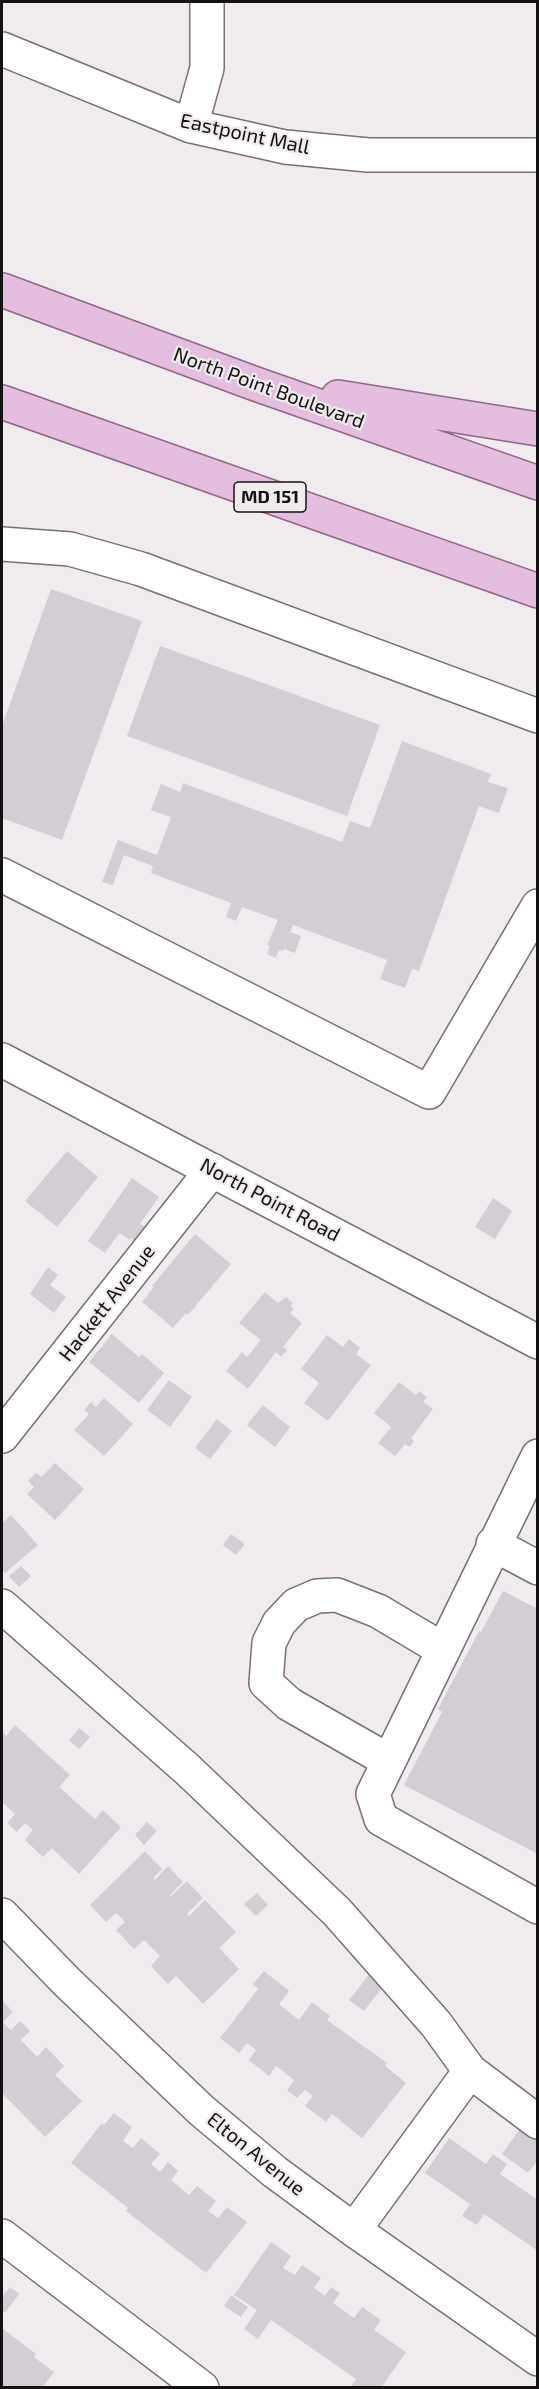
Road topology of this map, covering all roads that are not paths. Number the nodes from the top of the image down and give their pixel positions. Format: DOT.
graph roads {
  1 [pos="207,2"];
  2 [pos="2,49"];
  3 [pos="191,126"];
  4 [pos="537,155"];
  5 [pos="2,290"];
  6 [pos="253,383"];
  7 [pos="2,402"];
  8 [pos="537,429"];
  9 [pos="537,483"];
  10 [pos="2,544"];
  11 [pos="537,591"];
  12 [pos="537,716"];
  13 [pos="2,875"];
  14 [pos="537,906"];
  15 [pos="2,1060"];
  16 [pos="212,1170"];
  17 [pos="537,1342"];
  18 [pos="2,1436"];
  19 [pos="537,1456"];
  20 [pos="493,1544"];
  21 [pos="537,1568"];
  22 [pos="2,1606"];
  23 [pos="442,1649"];
  24 [pos="389,1761"];
  25 [pos="537,1907"];
  26 [pos="2,1915"];
  27 [pos="470,2071"];
  28 [pos="537,2122"];
  29 [pos="354,2230"];
  30 [pos="2,2236"];
  31 [pos="537,2359"];
  32 [pos="202,2388"];
  1 -- 3 [label="street"];
  2 -- 3 [label="street, Eastpoint Mall"];
  3 -- 4 [label="street, Eastpoint Mall"];
  5 -- 6 [label="main road, North Point Boulevard"];
  6 -- 8 [label="main road"];
  6 -- 9 [label="main road, North Point Boulevard"];
  7 -- 11 [label="main road, MD 151"];
  10 -- 12 [label="street"];
  13 -- 14 [label="street"];
  15 -- 16 [label="street, North Point Road"];
  16 -- 17 [label="street, North Point Road"];
  16 -- 18 [label="street, Hackett Avenue"];
  19 -- 20 [label="street"];
  20 -- 21 [label="street"];
  20 -- 23 [label="street"];
  22 -- 27 [label="street"];
  23 -- 24 [label="street"];
  23 -- 24 [label="street"];
  24 -- 25 [label="street"];
  26 -- 29 [label="street, Elton Avenue"];
  27 -- 28 [label="street"];
  27 -- 29 [label="street"];
  29 -- 31 [label="street, Elton Avenue"];
  30 -- 32 [label="street"];
}
